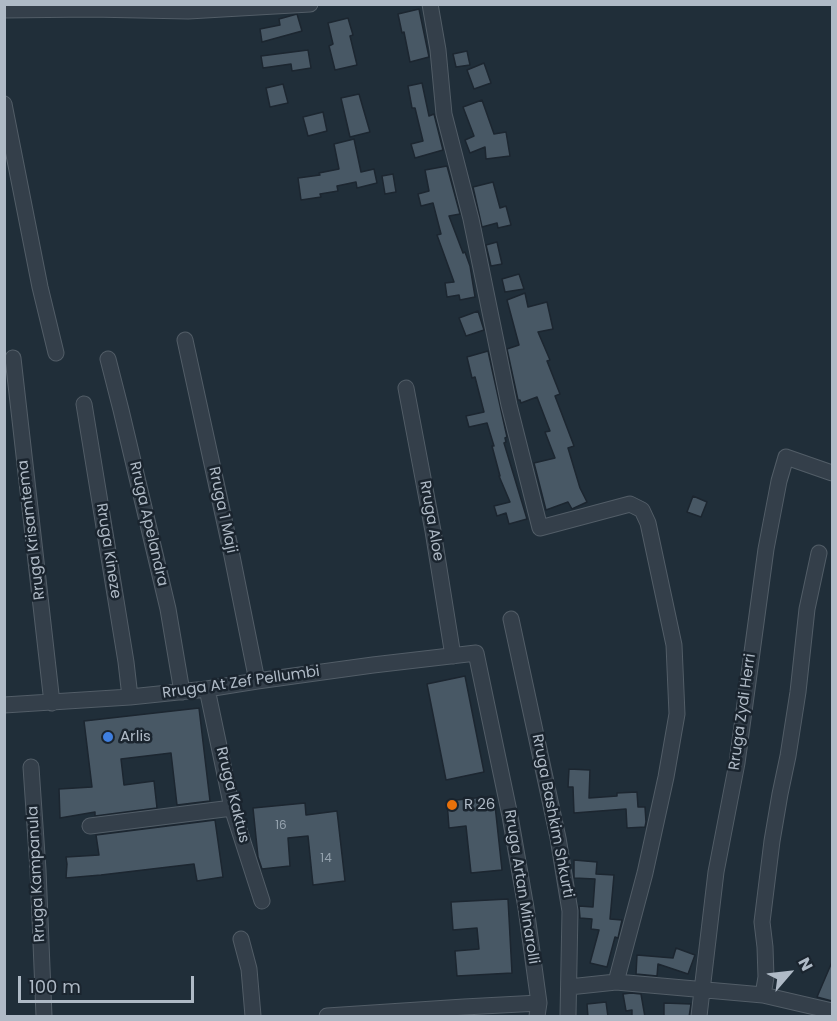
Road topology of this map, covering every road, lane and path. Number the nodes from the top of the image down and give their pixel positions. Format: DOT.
graph roads {
  1 [pos="309,4"];
  2 [pos="430,4"];
  3 [pos="4,10"];
  4 [pos="4,104"];
  5 [pos="185,340"];
  6 [pos="56,353"];
  7 [pos="13,358"];
  8 [pos="108,359"];
  9 [pos="406,388"];
  10 [pos="84,404"];
  11 [pos="832,473"];
  12 [pos="819,553"];
  13 [pos="511,619"];
  14 [pos="476,653"];
  15 [pos="453,656"];
  16 [pos="256,681"];
  17 [pos="207,689"];
  18 [pos="182,692"];
  19 [pos="130,697"];
  20 [pos="52,703"];
  21 [pos="4,705"];
  22 [pos="31,767"];
  23 [pos="232,808"];
  24 [pos="90,826"];
  25 [pos="262,901"];
  26 [pos="241,939"];
  27 [pos="616,982"];
  28 [pos="569,987"];
  29 [pos="703,990"];
  30 [pos="763,995"];
  31 [pos="538,1010"];
  32 [pos="832,1011"];
  33 [pos="44,1017"];
  34 [pos="253,1017"];
  35 [pos="327,1017"];
  36 [pos="568,1017"];
  37 [pos="699,1017"];
  1 -- 3 [label="street"];
  2 -- 27 [label="street"];
  4 -- 6 [label="street"];
  5 -- 16 [label="street, Rruga 1 Maji"];
  7 -- 20 [label="street, Rruga Krisamtema"];
  8 -- 18 [label="street, Rruga Apelandra"];
  9 -- 15 [label="street, Rruga Aloe"];
  10 -- 19 [label="street, Rruga Kineze"];
  11 -- 29 [label="street, Rruga Zydi Herri"];
  12 -- 30 [label="street"];
  13 -- 28 [label="street, Rruga Bashkim Shkurti"];
  14 -- 15 [label="street, Rruga At Zef Pellumbi"];
  14 -- 31 [label="street, Rruga Artan Minarolli"];
  15 -- 16 [label="street, Rruga At Zef Pellumbi"];
  16 -- 17 [label="street, Rruga At Zef Pellumbi"];
  17 -- 18 [label="street, Rruga At Zef Pellumbi"];
  17 -- 23 [label="street, Rruga Kaktus"];
  18 -- 19 [label="street, Rruga At Zef Pellumbi"];
  19 -- 20 [label="street, Rruga At Zef Pellumbi"];
  20 -- 21 [label="street, Rruga At Zef Pellumbi"];
  22 -- 33 [label="street, Rruga Kampanula"];
  23 -- 24 [label="street"];
  23 -- 25 [label="street, Rruga Kaktus"];
  26 -- 34 [label="street"];
  27 -- 28 [label="street"];
  27 -- 29 [label="street"];
  28 -- 36 [label="street, Rruga Bashkim Shkurti"];
  29 -- 30 [label="street"];
  29 -- 37 [label="street, Rruga Zydi Herri"];
  30 -- 32 [label="street"];
  31 -- 35 [label="street"];
}
